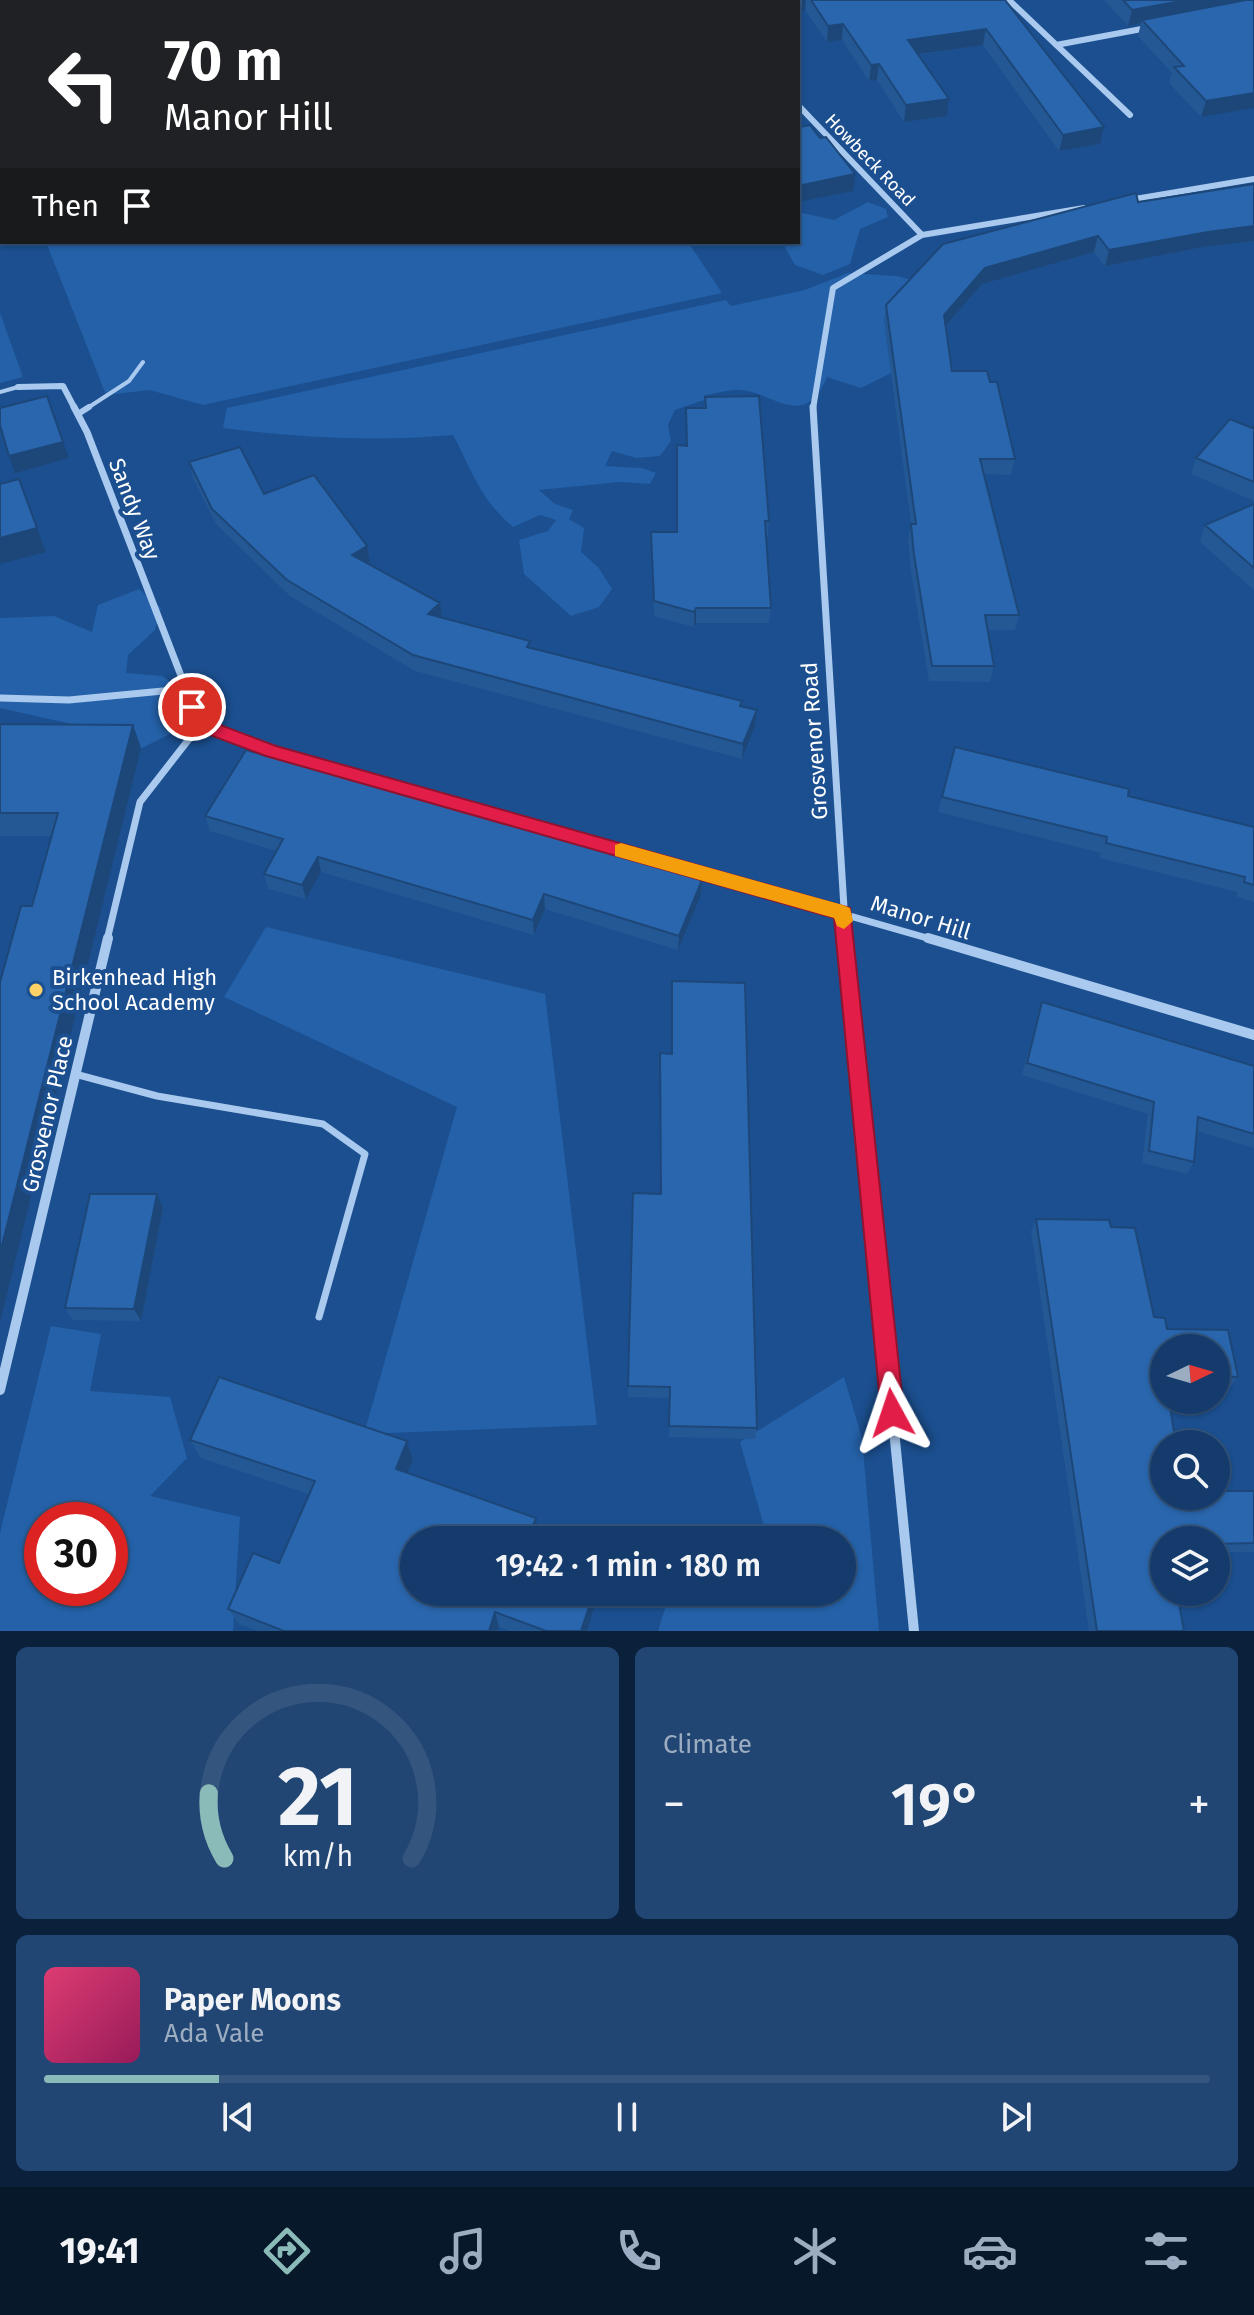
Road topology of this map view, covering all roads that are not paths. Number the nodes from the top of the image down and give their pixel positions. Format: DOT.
graph roads {
  1 [pos="1009,0"];
  2 [pos="1162,26"];
  3 [pos="1056,45"];
  4 [pos="800,107"];
  5 [pos="1130,115"];
  6 [pos="1254,179"];
  7 [pos="1123,201"];
  8 [pos="1092,207"];
  9 [pos="922,235"];
  10 [pos="143,362"];
  11 [pos="18,387"];
  12 [pos="0,392"];
  13 [pos="78,414"];
  14 [pos="184,689"];
  15 [pos="0,698"];
  16 [pos="200,725"];
  17 [pos="843,913"];
  18 [pos="1254,1035"];
  19 [pos="75,1074"];
  20 [pos="319,1317"];
  21 [pos="0,1390"];
  22 [pos="914,1631"];
  1 -- 3 [label="street"];
  2 -- 3 [label="street"];
  3 -- 5 [label="street"];
  4 -- 9 [label="street, Howbeck Road"];
  6 -- 7 [label="street"];
  8 -- 9 [label="street, Grosvenor Road"];
  9 -- 17 [label="street, Grosvenor Road"];
  10 -- 13 [label="lane"];
  11 -- 12 [label="lane"];
  11 -- 13 [label="street, Sandy Way"];
  13 -- 14 [label="street, Sandy Way"];
  14 -- 15 [label="street"];
  14 -- 16 [label="street"];
  16 -- 17 [label="street, Manor Hill"];
  16 -- 19 [label="street, Grosvenor Place"];
  17 -- 18 [label="street, Manor Hill"];
  17 -- 22 [label="street, Grosvenor Road"];
  19 -- 20 [label="lane"];
  19 -- 21 [label="street, Grosvenor Place"];
}
